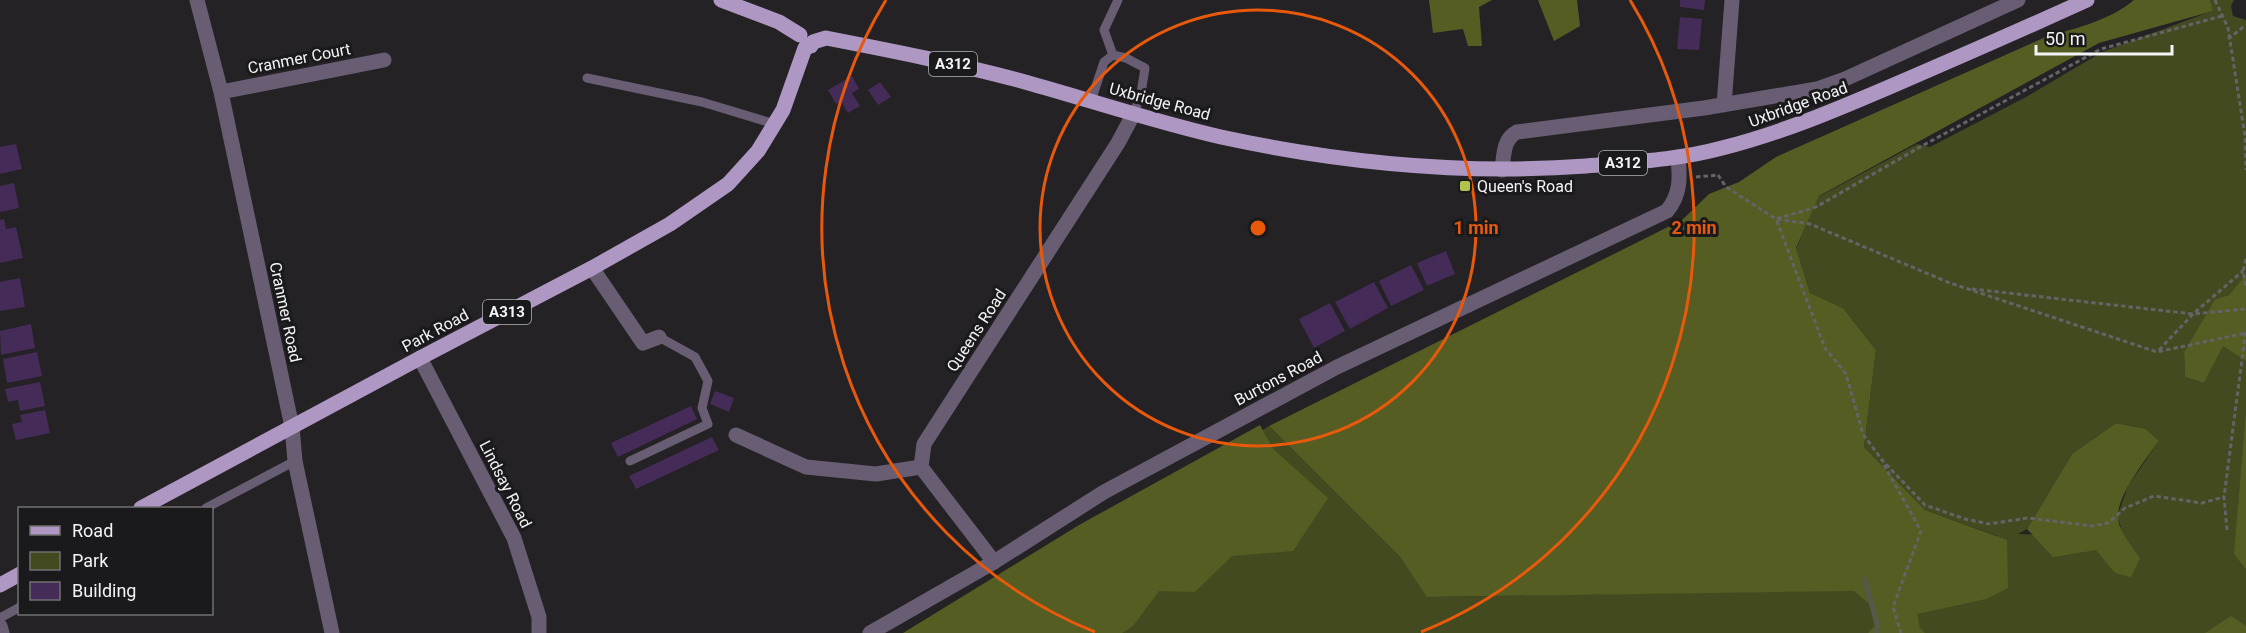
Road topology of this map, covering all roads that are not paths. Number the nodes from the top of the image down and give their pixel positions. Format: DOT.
graph roads {
  1 [pos="197,0"];
  2 [pos="721,0"];
  3 [pos="1118,0"];
  4 [pos="1732,0"];
  5 [pos="2018,0"];
  6 [pos="2087,0"];
  7 [pos="806,42"];
  8 [pos="1113,55"];
  9 [pos="384,60"];
  10 [pos="587,78"];
  11 [pos="220,92"];
  12 [pos="1091,101"];
  13 [pos="1724,105"];
  14 [pos="1134,113"];
  15 [pos="775,124"];
  16 [pos="1678,157"];
  17 [pos="1502,170"];
  18 [pos="592,268"];
  19 [pos="659,338"];
  20 [pos="420,358"];
  21 [pos="292,427"];
  22 [pos="736,435"];
  23 [pos="295,461"];
  24 [pos="630,461"];
  25 [pos="921,467"];
  26 [pos="143,507"];
  27 [pos="208,507"];
  28 [pos="994,562"];
  29 [pos="18,575"];
  30 [pos="0,585"];
  31 [pos="18,608"];
  32 [pos="0,618"];
  33 [pos="0,626"];
  34 [pos="2,633"];
  35 [pos="332,633"];
  36 [pos="539,633"];
  37 [pos="870,633"];
  1 -- 11 [label="street, Cranmer Road"];
  2 -- 7 [label="main road"];
  3 -- 8 [label="lane"];
  4 -- 13 [label="street"];
  5 -- 13 [label="street, Uxbridge Road"];
  6 -- 16 [label="main road, Uxbridge Road / A312"];
  7 -- 12 [label="main road, Uxbridge Road / A312"];
  7 -- 15 [label="main road, Park Road / A313"];
  8 -- 12 [label="lane"];
  8 -- 14 [label="lane"];
  9 -- 11 [label="street, Cranmer Court"];
  10 -- 15 [label="lane"];
  11 -- 21 [label="street, Cranmer Road"];
  12 -- 14 [label="main road, Uxbridge Road / A312"];
  13 -- 17 [label="street, Uxbridge Road"];
  14 -- 17 [label="main road, Uxbridge Road / A312"];
  14 -- 25 [label="street, Queens Road"];
  15 -- 18 [label="main road, Park Road / A313"];
  16 -- 17 [label="main road, Uxbridge Road / A312"];
  16 -- 28 [label="street, Burtons Road"];
  18 -- 19 [label="street"];
  18 -- 20 [label="main road, Park Road / A313"];
  19 -- 24 [label="lane"];
  20 -- 21 [label="main road, Park Road / A313"];
  20 -- 36 [label="street, Lindsay Road"];
  21 -- 23 [label="street, Cranmer Road"];
  21 -- 26 [label="main road, Park Road / A313"];
  22 -- 25 [label="street"];
  23 -- 27 [label="lane"];
  23 -- 35 [label="street, Cranmer Road"];
  25 -- 28 [label="street"];
  28 -- 37 [label="street, Burtons Road"];
  29 -- 30 [label="main road"];
  31 -- 32 [label="lane"];
  33 -- 34 [label="street"];
}
